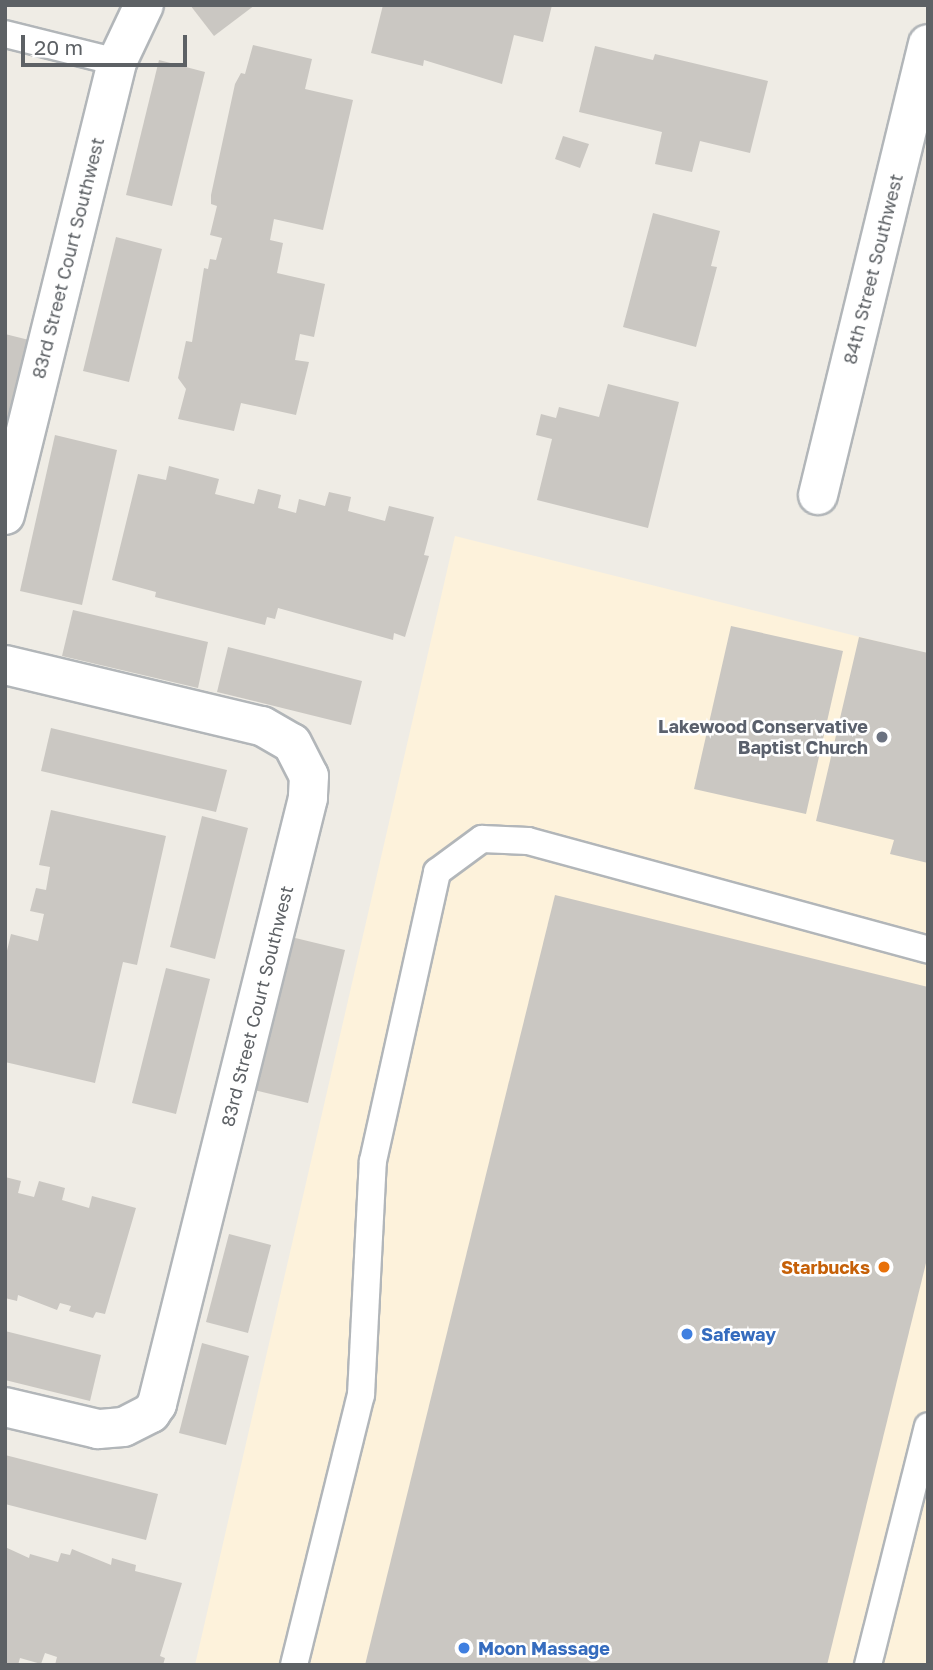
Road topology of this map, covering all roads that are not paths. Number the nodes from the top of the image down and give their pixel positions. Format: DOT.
graph roads {
  1 [pos="144,5"];
  2 [pos="5,34"];
  3 [pos="928,44"];
  4 [pos="117,62"];
  5 [pos="818,495"];
  6 [pos="5,515"];
  7 [pos="5,665"];
  8 [pos="928,950"];
  9 [pos="5,1407"];
  10 [pos="928,1426"];
  11 [pos="294,1665"];
  12 [pos="868,1665"];
  1 -- 4 [label="street, 83rd Street Court Southwest"];
  2 -- 4 [label="lane"];
  3 -- 5 [label="street, 84th Street Southwest"];
  4 -- 6 [label="street, 83rd Street Court Southwest"];
  7 -- 9 [label="street, 83rd Street Court Southwest"];
  8 -- 11 [label="lane"];
  10 -- 12 [label="lane"];
}
